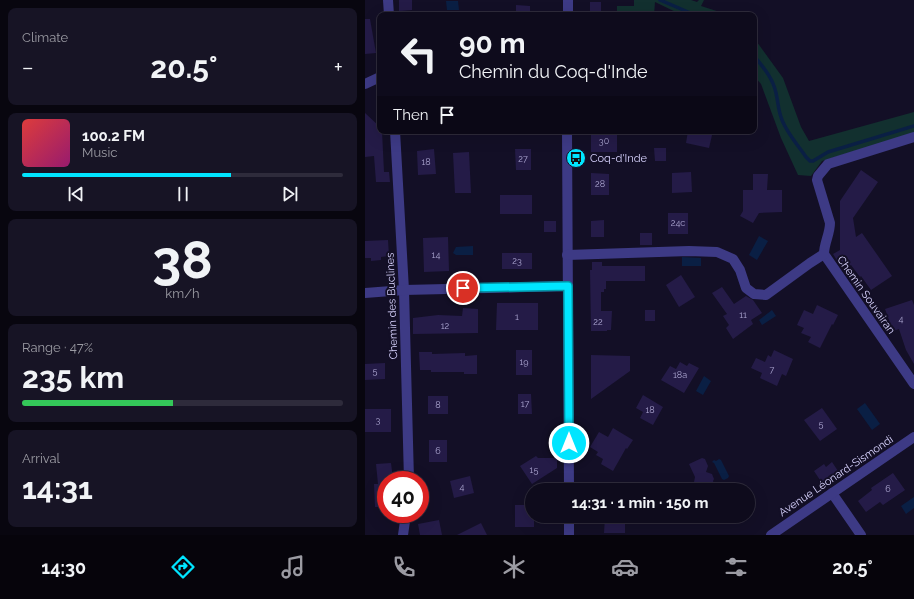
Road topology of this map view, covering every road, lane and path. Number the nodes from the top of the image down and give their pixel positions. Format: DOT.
graph roads {
  1 [pos="388,0"];
  2 [pos="568,0"];
  3 [pos="389,12"];
  4 [pos="568,12"];
  5 [pos="377,78"];
  6 [pos="365,84"];
  7 [pos="395,134"];
  8 [pos="567,134"];
  9 [pos="914,138"];
  10 [pos="824,254"];
  11 [pos="567,255"];
  12 [pos="568,286"];
  13 [pos="404,290"];
  14 [pos="365,293"];
  15 [pos="914,384"];
  16 [pos="914,437"];
  17 [pos="409,471"];
  18 [pos="569,483"];
  19 [pos="832,492"];
  20 [pos="404,523"];
  21 [pos="569,523"];
  22 [pos="403,535"];
  23 [pos="569,535"];
  24 [pos="771,535"];
  25 [pos="861,535"];
  1 -- 3 [label="street"];
  2 -- 4 [label="street"];
  5 -- 6 [label="street"];
  7 -- 13 [label="street, Chemin des Buclines"];
  8 -- 11 [label="street"];
  9 -- 10 [label="street, Chemin Souvairan"];
  10 -- 11 [label="street"];
  10 -- 15 [label="street, Chemin Souvairan"];
  11 -- 12 [label="street"];
  12 -- 13 [label="street"];
  12 -- 18 [label="street"];
  13 -- 14 [label="street"];
  13 -- 17 [label="street, Chemin des Buclines"];
  16 -- 19 [label="street, Avenue Léonard-Sismondi"];
  19 -- 24 [label="street, Avenue Léonard-Sismondi"];
  19 -- 25 [label="street"];
  20 -- 22 [label="street"];
  21 -- 23 [label="street"];
}
